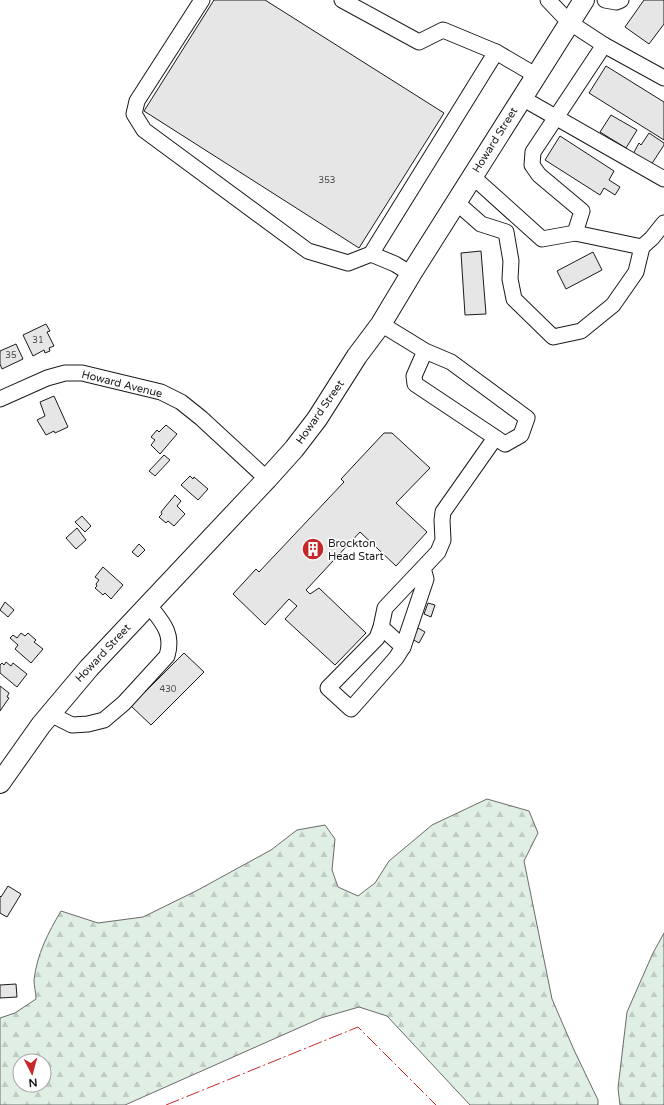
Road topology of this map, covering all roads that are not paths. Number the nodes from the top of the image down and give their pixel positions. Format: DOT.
graph roads {
  1 [pos="202,0"];
  2 [pos="342,0"];
  3 [pos="548,0"];
  4 [pos="584,0"];
  5 [pos="605,0"];
  6 [pos="621,0"];
  7 [pos="569,22"];
  8 [pos="604,44"];
  9 [pos="496,52"];
  10 [pos="536,76"];
  11 [pos="664,78"];
  12 [pos="522,98"];
  13 [pos="556,117"];
  14 [pos="472,176"];
  15 [pos="664,179"];
  16 [pos="456,202"];
  17 [pos="664,223"];
  18 [pos="575,233"];
  19 [pos="642,247"];
  20 [pos="371,254"];
  21 [pos="411,274"];
  22 [pos="381,324"];
  23 [pos="425,351"];
  24 [pos="0,399"];
  25 [pos="495,438"];
  26 [pos="267,479"];
  27 [pos="423,568"];
  28 [pos="148,604"];
  29 [pos="381,627"];
  30 [pos="403,647"];
  31 [pos="50,714"];
  32 [pos="0,783"];
  1 -- 20 [label="street"];
  2 -- 9 [label="street"];
  3 -- 7 [label="street"];
  4 -- 7 [label="main road, Howard Street"];
  5 -- 6 [label="street"];
  7 -- 8 [label="street"];
  7 -- 10 [label="main road, Howard Street"];
  8 -- 11 [label="street"];
  8 -- 13 [label="street"];
  9 -- 10 [label="street"];
  9 -- 20 [label="street"];
  10 -- 12 [label="main road, Howard Street"];
  12 -- 13 [label="street"];
  12 -- 14 [label="main road, Howard Street"];
  13 -- 15 [label="street"];
  13 -- 18 [label="street"];
  14 -- 16 [label="main road, Howard Street"];
  14 -- 18 [label="street"];
  16 -- 19 [label="street"];
  16 -- 21 [label="main road, Howard Street"];
  17 -- 19 [label="street"];
  18 -- 19 [label="street"];
  20 -- 21 [label="street"];
  21 -- 22 [label="main road, Howard Street"];
  22 -- 23 [label="street"];
  22 -- 26 [label="main road, Howard Street"];
  23 -- 25 [label="street"];
  23 -- 25 [label="street"];
  24 -- 26 [label="street, Howard Avenue"];
  25 -- 27 [label="street"];
  26 -- 28 [label="main road, Howard Street"];
  27 -- 29 [label="street"];
  27 -- 30 [label="street"];
  28 -- 31 [label="main road, Howard Street"];
  28 -- 31 [label="street"];
  29 -- 30 [label="street"];
  29 -- 30 [label="street"];
  31 -- 32 [label="main road, Howard Street"];
}
